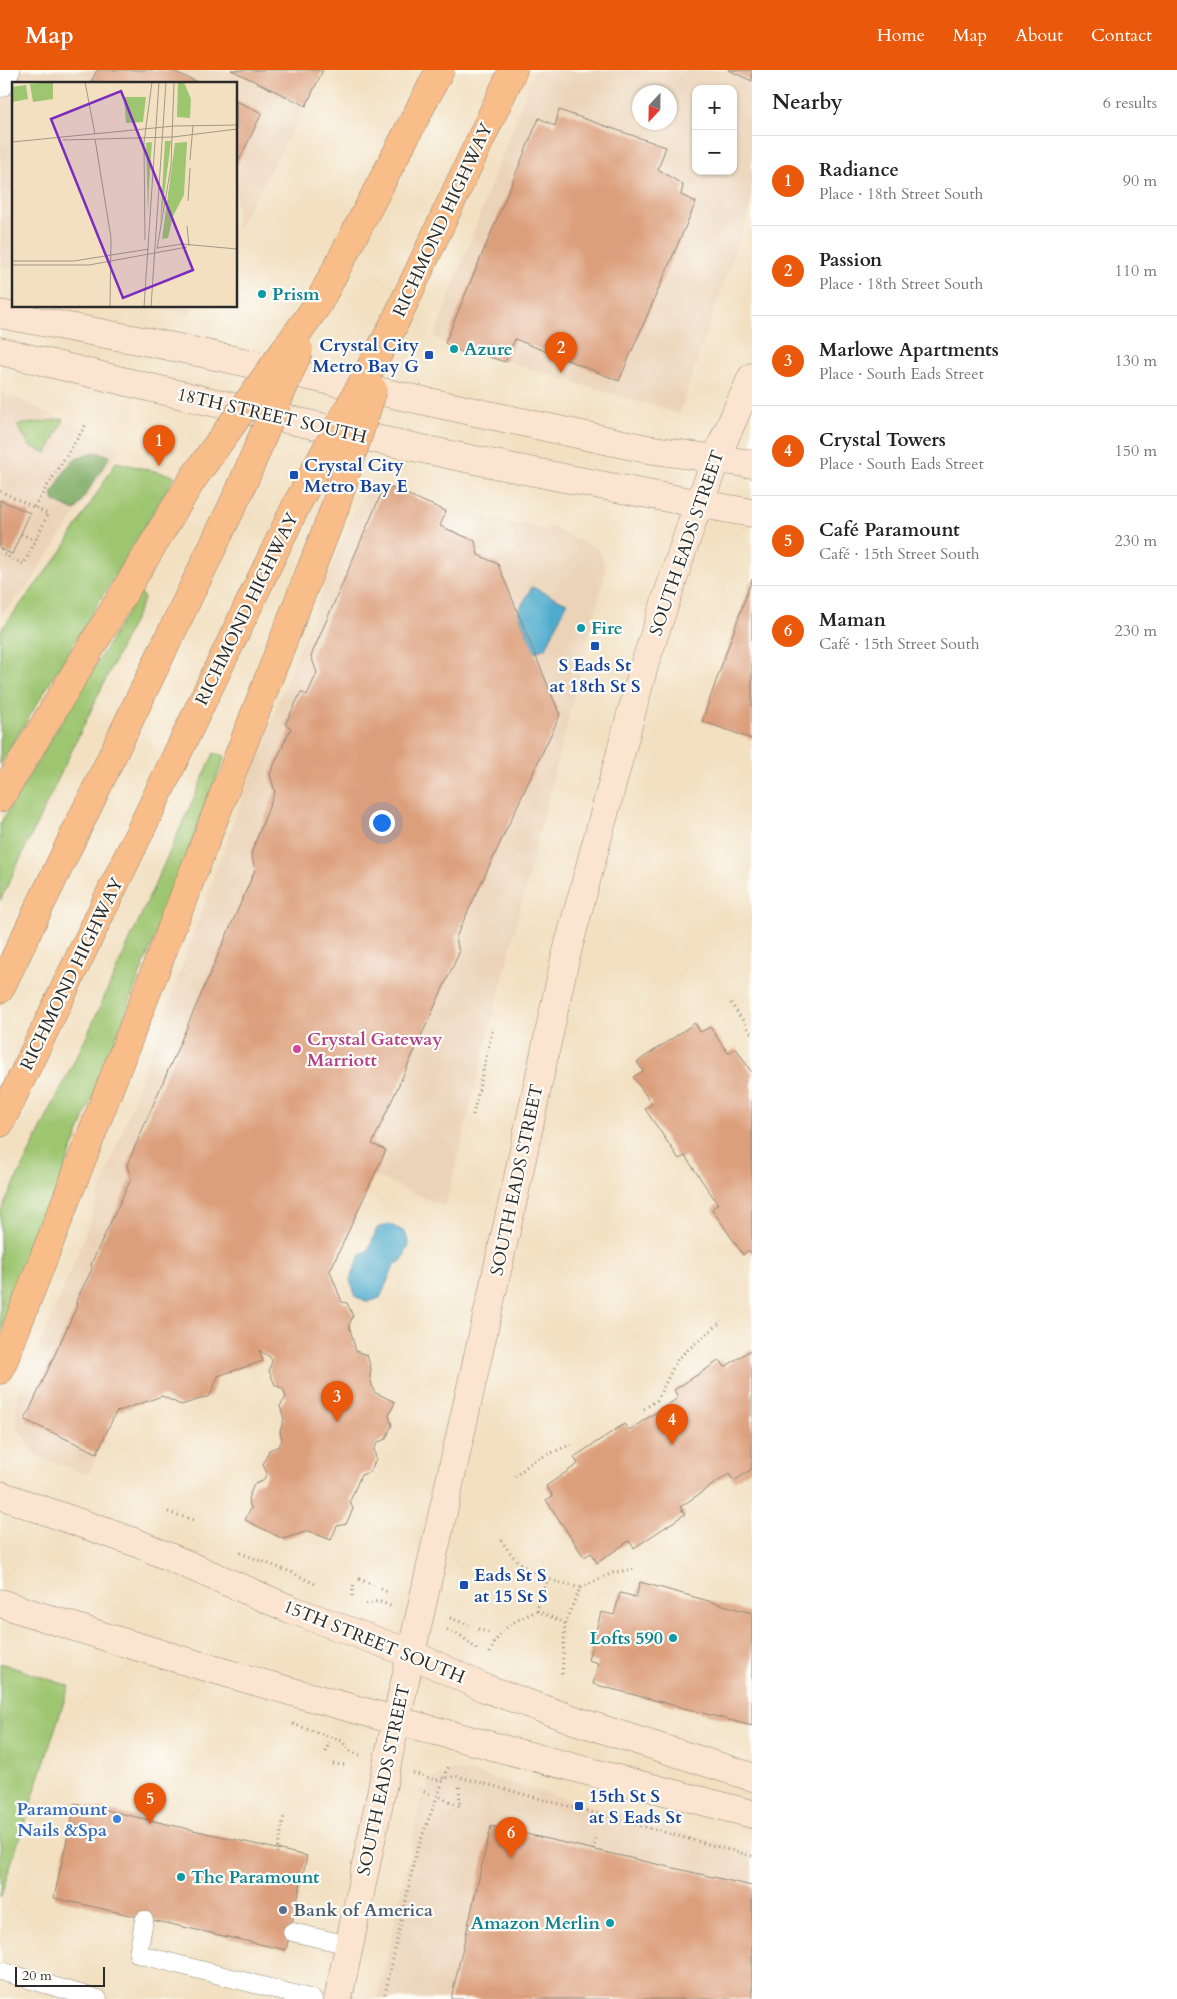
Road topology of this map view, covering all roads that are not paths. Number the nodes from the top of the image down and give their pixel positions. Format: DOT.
graph roads {
  1 [pos="6,70"];
  2 [pos="440,70"];
  3 [pos="513,70"];
  4 [pos="0,83"];
  5 [pos="318,304"];
  6 [pos="0,314"];
  7 [pos="393,326"];
  8 [pos="0,351"];
  9 [pos="752,377"];
  10 [pos="716,459"];
  11 [pos="752,464"];
  12 [pos="699,504"];
  13 [pos="752,513"];
  14 [pos="0,798"];
  15 [pos="0,989"];
  16 [pos="0,1124"];
  17 [pos="0,1370"];
  18 [pos="0,1495"];
  19 [pos="0,1603"];
  20 [pos="412,1654"];
  21 [pos="396,1721"];
  22 [pos="752,1777"];
  23 [pos="752,1814"];
  24 [pos="144,1920"];
  25 [pos="292,1932"];
  26 [pos="349,1945"];
  27 [pos="0,1971"];
  28 [pos="98,1999"];
  29 [pos="313,1999"];
  30 [pos="338,1999"];
  1 -- 4 [label="street"];
  2 -- 5 [label="highway"];
  3 -- 7 [label="highway, RICHMOND HIGHWAY"];
  5 -- 14 [label="highway, bridge"];
  5 -- 15 [label="highway, bridge"];
  6 -- 10 [label="street"];
  7 -- 16 [label="highway, RICHMOND HIGHWAY, bridge"];
  7 -- 17 [label="highway, bridge"];
  8 -- 12 [label="street, 18TH STREET SOUTH"];
  9 -- 10 [label="street, SOUTH EADS STREET"];
  10 -- 11 [label="street"];
  10 -- 12 [label="street, SOUTH EADS STREET"];
  12 -- 13 [label="street, 18TH STREET SOUTH"];
  12 -- 20 [label="street, SOUTH EADS STREET"];
  18 -- 20 [label="street, 15TH STREET SOUTH"];
  19 -- 21 [label="street"];
  20 -- 21 [label="street, SOUTH EADS STREET"];
  20 -- 22 [label="street, 15TH STREET SOUTH"];
  21 -- 23 [label="street"];
  21 -- 26 [label="street, SOUTH EADS STREET"];
  24 -- 29 [label="lane"];
  25 -- 26 [label="lane"];
  26 -- 30 [label="street, SOUTH EADS STREET"];
  27 -- 28 [label="lane"];
}
